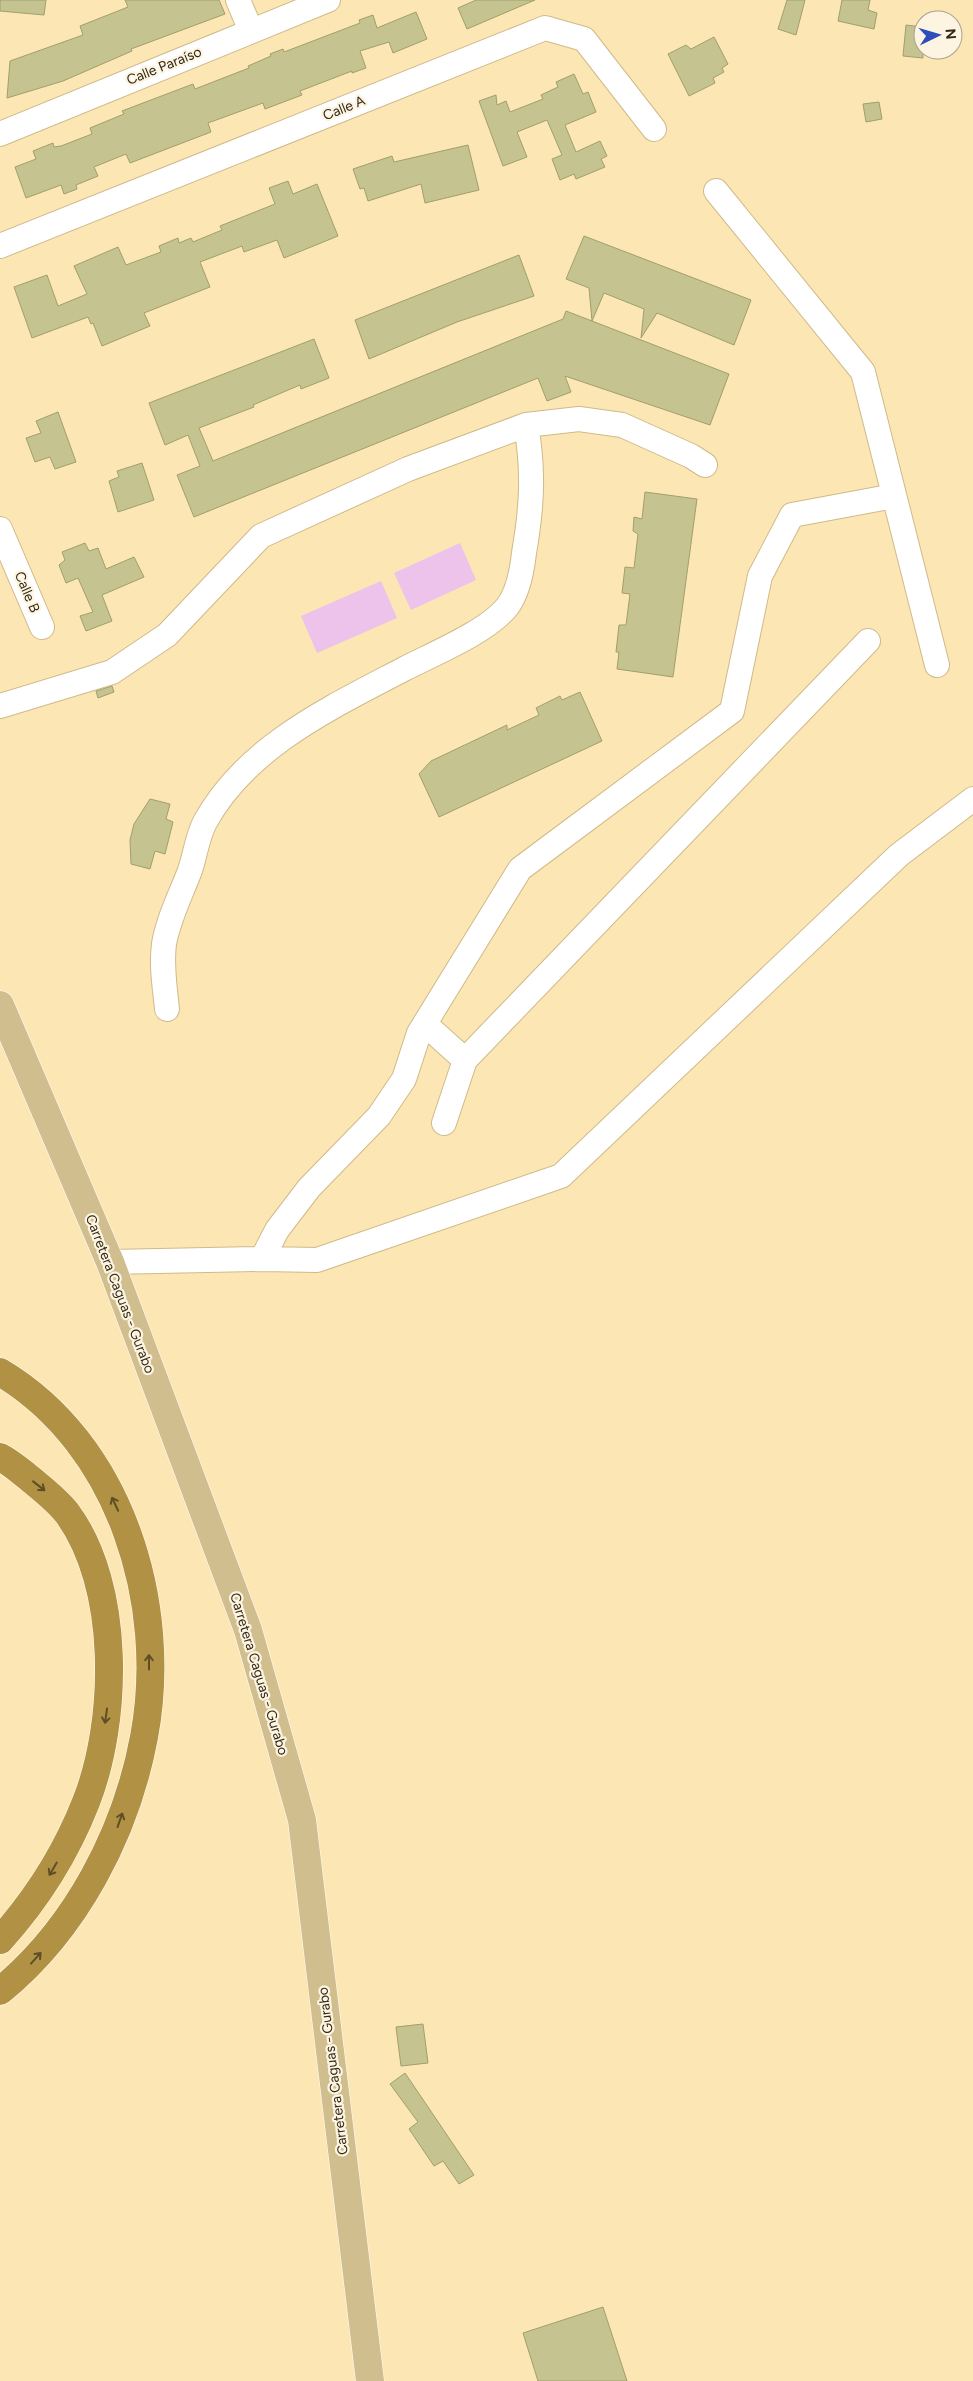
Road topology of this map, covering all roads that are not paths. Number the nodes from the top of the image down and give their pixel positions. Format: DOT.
graph roads {
  1 [pos="238,0"];
  2 [pos="328,0"];
  3 [pos="251,31"];
  4 [pos="654,128"];
  5 [pos="0,134"];
  6 [pos="716,192"];
  7 [pos="0,246"];
  8 [pos="526,425"];
  9 [pos="705,465"];
  10 [pos="894,496"];
  11 [pos="0,530"];
  12 [pos="42,627"];
  13 [pos="868,641"];
  14 [pos="937,665"];
  15 [pos="0,706"];
  16 [pos="973,799"];
  17 [pos="0,1005"];
  18 [pos="167,1009"];
  19 [pos="425,1024"];
  20 [pos="465,1060"];
  21 [pos="444,1123"];
  22 [pos="262,1259"];
  23 [pos="110,1262"];
  24 [pos="0,1372"];
  25 [pos="0,1458"];
  26 [pos="0,1940"];
  27 [pos="0,1991"];
  28 [pos="370,2381"];
  1 -- 3 [label="street"];
  2 -- 3 [label="street, Calle Paraíso"];
  3 -- 5 [label="street, Calle Paraíso"];
  4 -- 7 [label="street, Calle A"];
  6 -- 10 [label="street"];
  8 -- 9 [label="street"];
  8 -- 15 [label="street"];
  8 -- 18 [label="street"];
  10 -- 14 [label="street"];
  10 -- 19 [label="street"];
  11 -- 12 [label="street, Calle B"];
  13 -- 20 [label="street"];
  16 -- 22 [label="street"];
  17 -- 23 [label="main road, Carretera Caguas - Gurabo"];
  19 -- 20 [label="street"];
  19 -- 22 [label="street"];
  20 -- 21 [label="street"];
  22 -- 23 [label="street"];
  23 -- 28 [label="main road, Carretera Caguas - Gurabo"];
  27 -- 24 [label="highway, one-way"];
  25 -- 26 [label="highway, one-way"];
}
